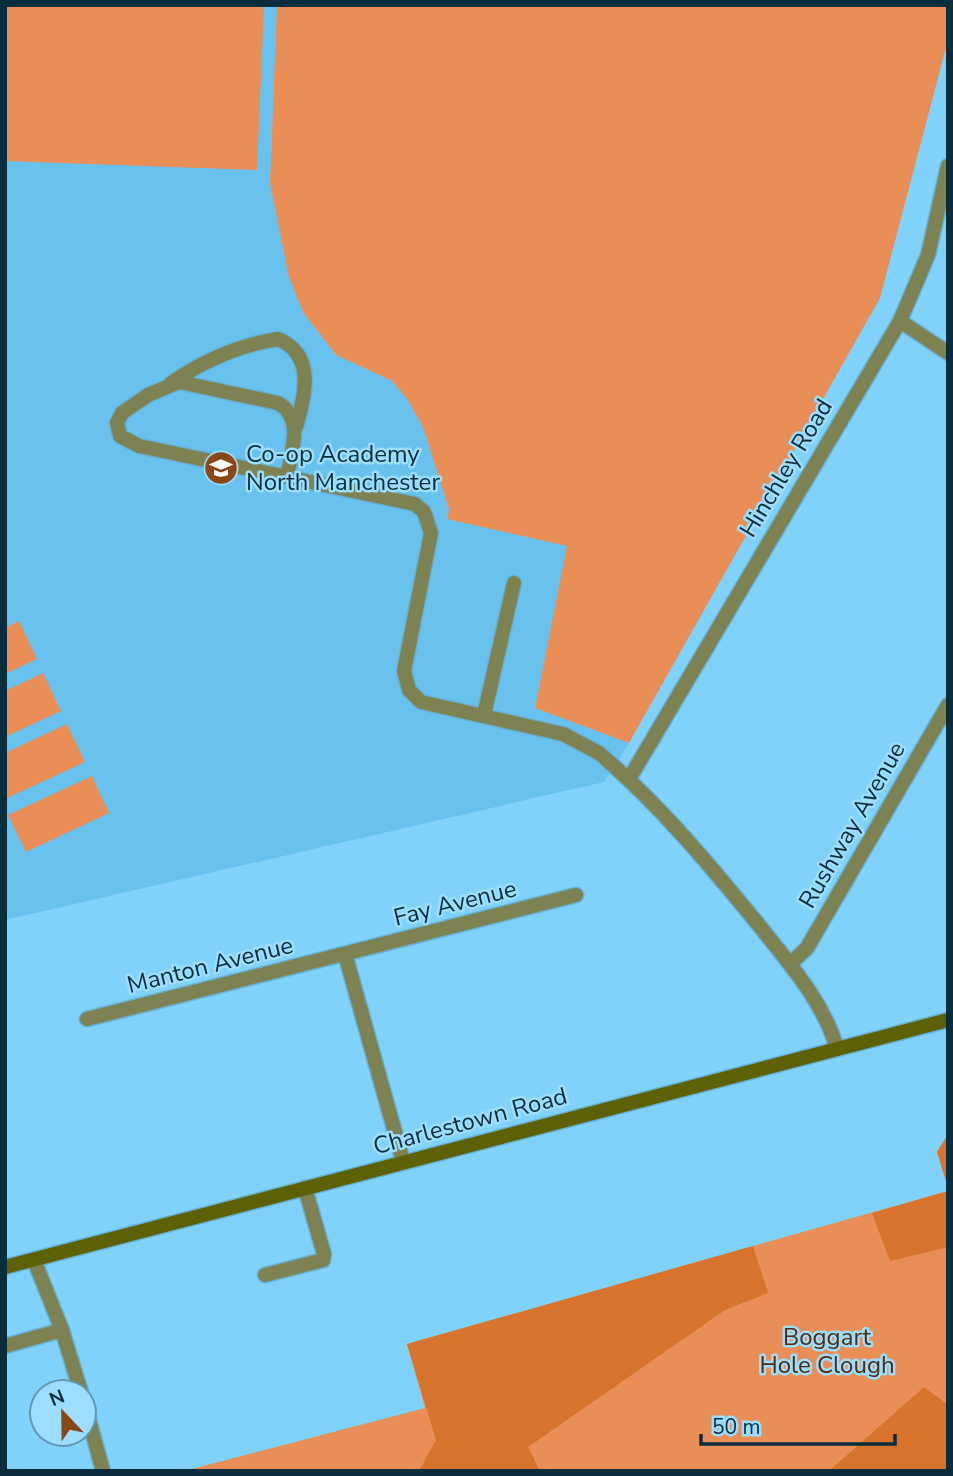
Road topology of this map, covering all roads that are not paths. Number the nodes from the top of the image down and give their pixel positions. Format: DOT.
graph roads {
  1 [pos="948,166"];
  2 [pos="900,321"];
  3 [pos="948,353"];
  4 [pos="167,386"];
  5 [pos="295,428"];
  6 [pos="287,477"];
  7 [pos="514,583"];
  8 [pos="948,705"];
  9 [pos="484,715"];
  10 [pos="629,779"];
  11 [pos="576,895"];
  12 [pos="345,954"];
  13 [pos="790,964"];
  14 [pos="87,1019"];
  15 [pos="948,1020"];
  16 [pos="837,1049"];
  17 [pos="402,1161"];
  18 [pos="305,1188"];
  19 [pos="34,1260"];
  20 [pos="5,1267"];
  21 [pos="265,1275"];
  22 [pos="62,1330"];
  23 [pos="5,1346"];
  24 [pos="77,1378"];
  25 [pos="97,1448"];
  26 [pos="103,1471"];
  1 -- 2 [label="street, Hinchley Road"];
  2 -- 3 [label="street"];
  2 -- 10 [label="street, Hinchley Road"];
  4 -- 5 [label="street"];
  4 -- 5 [label="street"];
  4 -- 6 [label="street"];
  5 -- 6 [label="street"];
  6 -- 9 [label="street"];
  7 -- 9 [label="street"];
  8 -- 13 [label="street, Rushway Avenue"];
  9 -- 10 [label="street"];
  10 -- 13 [label="street"];
  11 -- 12 [label="street, Fay Avenue"];
  12 -- 14 [label="street, Manton Avenue"];
  12 -- 17 [label="street"];
  13 -- 16 [label="street"];
  15 -- 16 [label="street, Charlestown Road"];
  16 -- 17 [label="street, Charlestown Road"];
  17 -- 18 [label="street, Charlestown Road"];
  18 -- 19 [label="street, Charlestown Road"];
  18 -- 21 [label="street"];
  19 -- 20 [label="street, Charlestown Road"];
  19 -- 22 [label="street"];
  22 -- 23 [label="street"];
  22 -- 24 [label="street"];
  25 -- 26 [label="street"];
}
